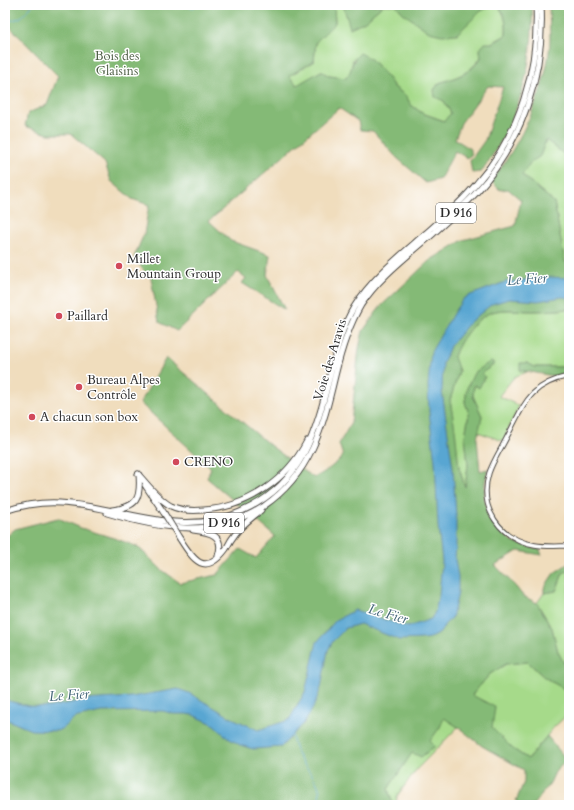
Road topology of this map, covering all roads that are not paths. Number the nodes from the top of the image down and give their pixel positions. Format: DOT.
graph roads {
  1 [pos="536,5"];
  2 [pos="541,5"];
  3 [pos="569,376"];
  4 [pos="318,421"];
  5 [pos="138,474"];
  6 [pos="274,498"];
  7 [pos="163,501"];
  8 [pos="83,506"];
  9 [pos="5,510"];
  10 [pos="108,510"];
  11 [pos="164,512"];
  12 [pos="174,528"];
  13 [pos="569,546"];
  14 [pos="217,558"];
  1 -- 4 [label="highway, Voie des Aravis / D 916"];
  2 -- 6 [label="highway, Voie des Aravis / D 916"];
  3 -- 13 [label="street"];
  4 -- 7 [label="highway"];
  4 -- 10 [label="highway, Voie des Aravis / D 916"];
  5 -- 7 [label="highway"];
  5 -- 10 [label="highway"];
  5 -- 11 [label="highway"];
  6 -- 12 [label="highway, Voie des Aravis / D 916"];
  6 -- 14 [label="highway"];
  7 -- 11 [label="highway"];
  8 -- 9 [label="highway, Voie des Aravis / D 916"];
  8 -- 10 [label="highway, Voie des Aravis / D 916"];
  8 -- 12 [label="highway, Voie des Aravis / D 916"];
  11 -- 14 [label="highway, bridge"];
  12 -- 14 [label="highway"];
}
